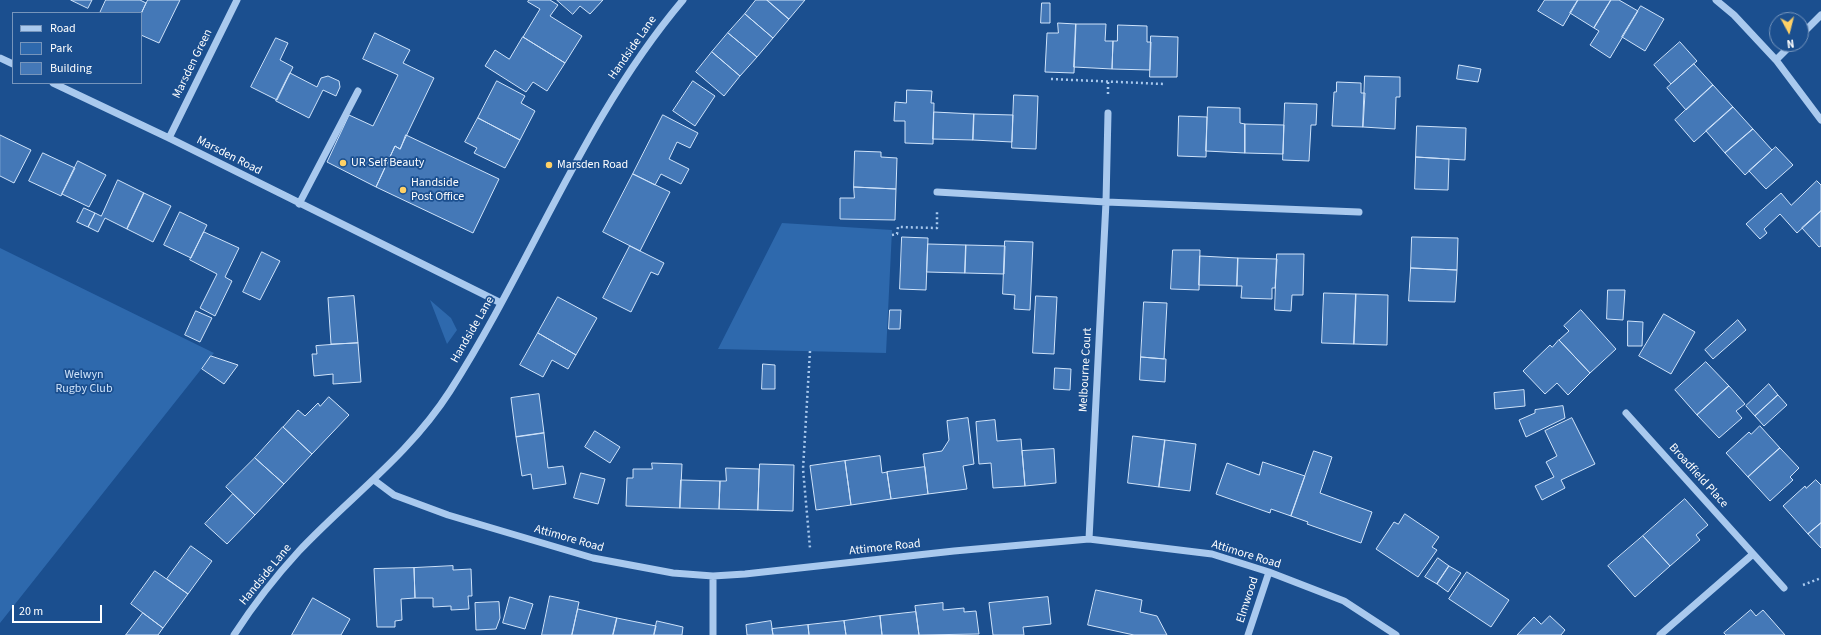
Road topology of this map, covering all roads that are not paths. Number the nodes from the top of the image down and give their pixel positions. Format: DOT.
graph roads {
  1 [pos="237,0"];
  2 [pos="683,0"];
  3 [pos="1716,0"];
  4 [pos="1821,15"];
  5 [pos="1809,27"];
  6 [pos="1784,52"];
  7 [pos="0,58"];
  8 [pos="1776,60"];
  9 [pos="12,64"];
  10 [pos="55,84"];
  11 [pos="358,91"];
  12 [pos="1108,113"];
  13 [pos="1821,120"];
  14 [pos="169,138"];
  15 [pos="937,192"];
  16 [pos="1106,202"];
  17 [pos="300,204"];
  18 [pos="1359,212"];
  19 [pos="501,303"];
  20 [pos="1626,413"];
  21 [pos="374,480"];
  22 [pos="1089,540"];
  23 [pos="1753,554"];
  24 [pos="1269,572"];
  25 [pos="714,576"];
  26 [pos="1784,588"];
  27 [pos="234,635"];
  28 [pos="713,635"];
  29 [pos="1248,635"];
  30 [pos="1396,635"];
  31 [pos="1660,635"];
  1 -- 14 [label="street, Marsden Green"];
  2 -- 19 [label="street, Handside Lane"];
  3 -- 8 [label="street"];
  4 -- 5 [label="street"];
  6 -- 8 [label="street"];
  7 -- 9 [label="street"];
  8 -- 13 [label="street"];
  10 -- 14 [label="street, Marsden Road"];
  11 -- 17 [label="street"];
  12 -- 16 [label="street, Melbourne Court"];
  14 -- 17 [label="street, Marsden Road"];
  15 -- 16 [label="street"];
  16 -- 18 [label="street"];
  16 -- 22 [label="street, Melbourne Court"];
  17 -- 19 [label="street, Marsden Road"];
  19 -- 21 [label="street, Handside Lane"];
  20 -- 23 [label="street, Broadfield Place"];
  21 -- 25 [label="street, Attimore Road"];
  21 -- 27 [label="street, Handside Lane"];
  22 -- 24 [label="street, Attimore Road"];
  22 -- 25 [label="street, Attimore Road"];
  23 -- 26 [label="street, Broadfield Place"];
  23 -- 31 [label="street"];
  24 -- 29 [label="street, Elmwood"];
  24 -- 30 [label="street, Attimore Road"];
  25 -- 28 [label="street"];
}
